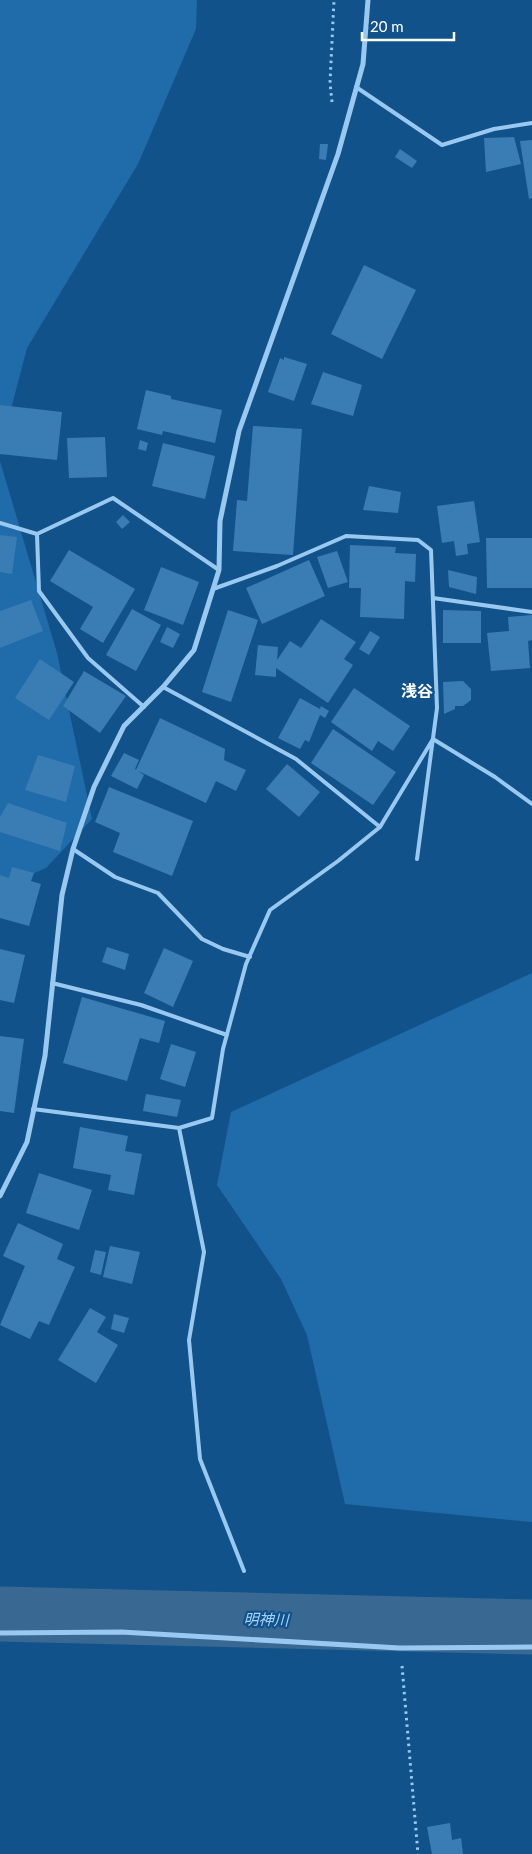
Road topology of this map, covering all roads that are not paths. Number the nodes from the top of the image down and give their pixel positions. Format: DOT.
graph roads {
  1 [pos="368,0"];
  2 [pos="356,87"];
  3 [pos="532,123"];
  4 [pos="0,523"];
  5 [pos="37,534"];
  6 [pos="219,570"];
  7 [pos="213,589"];
  8 [pos="433,598"];
  9 [pos="532,612"];
  10 [pos="164,687"];
  11 [pos="144,707"];
  12 [pos="433,739"];
  13 [pos="532,804"];
  14 [pos="380,827"];
  15 [pos="73,850"];
  16 [pos="417,859"];
  17 [pos="250,957"];
  18 [pos="52,983"];
  19 [pos="227,1035"];
  20 [pos="33,1108"];
  21 [pos="179,1128"];
  22 [pos="0,1196"];
  23 [pos="244,1571"];
  24 [pos="0,1633"];
  25 [pos="532,1647"];
  1 -- 2 [label="street"];
  2 -- 3 [label="lane"];
  2 -- 6 [label="street"];
  4 -- 5 [label="lane"];
  5 -- 6 [label="lane"];
  5 -- 11 [label="lane"];
  6 -- 7 [label="street"];
  7 -- 8 [label="lane"];
  7 -- 10 [label="street"];
  8 -- 9 [label="lane"];
  8 -- 12 [label="lane"];
  10 -- 11 [label="street"];
  10 -- 14 [label="lane"];
  11 -- 15 [label="street"];
  12 -- 13 [label="lane"];
  12 -- 14 [label="lane"];
  12 -- 16 [label="lane"];
  14 -- 17 [label="lane"];
  15 -- 17 [label="lane"];
  15 -- 18 [label="street"];
  17 -- 19 [label="lane"];
  18 -- 19 [label="lane"];
  18 -- 20 [label="street"];
  19 -- 21 [label="lane"];
  20 -- 21 [label="lane"];
  20 -- 22 [label="street"];
  21 -- 23 [label="lane"];
  24 -- 25 [label="street"];
}
